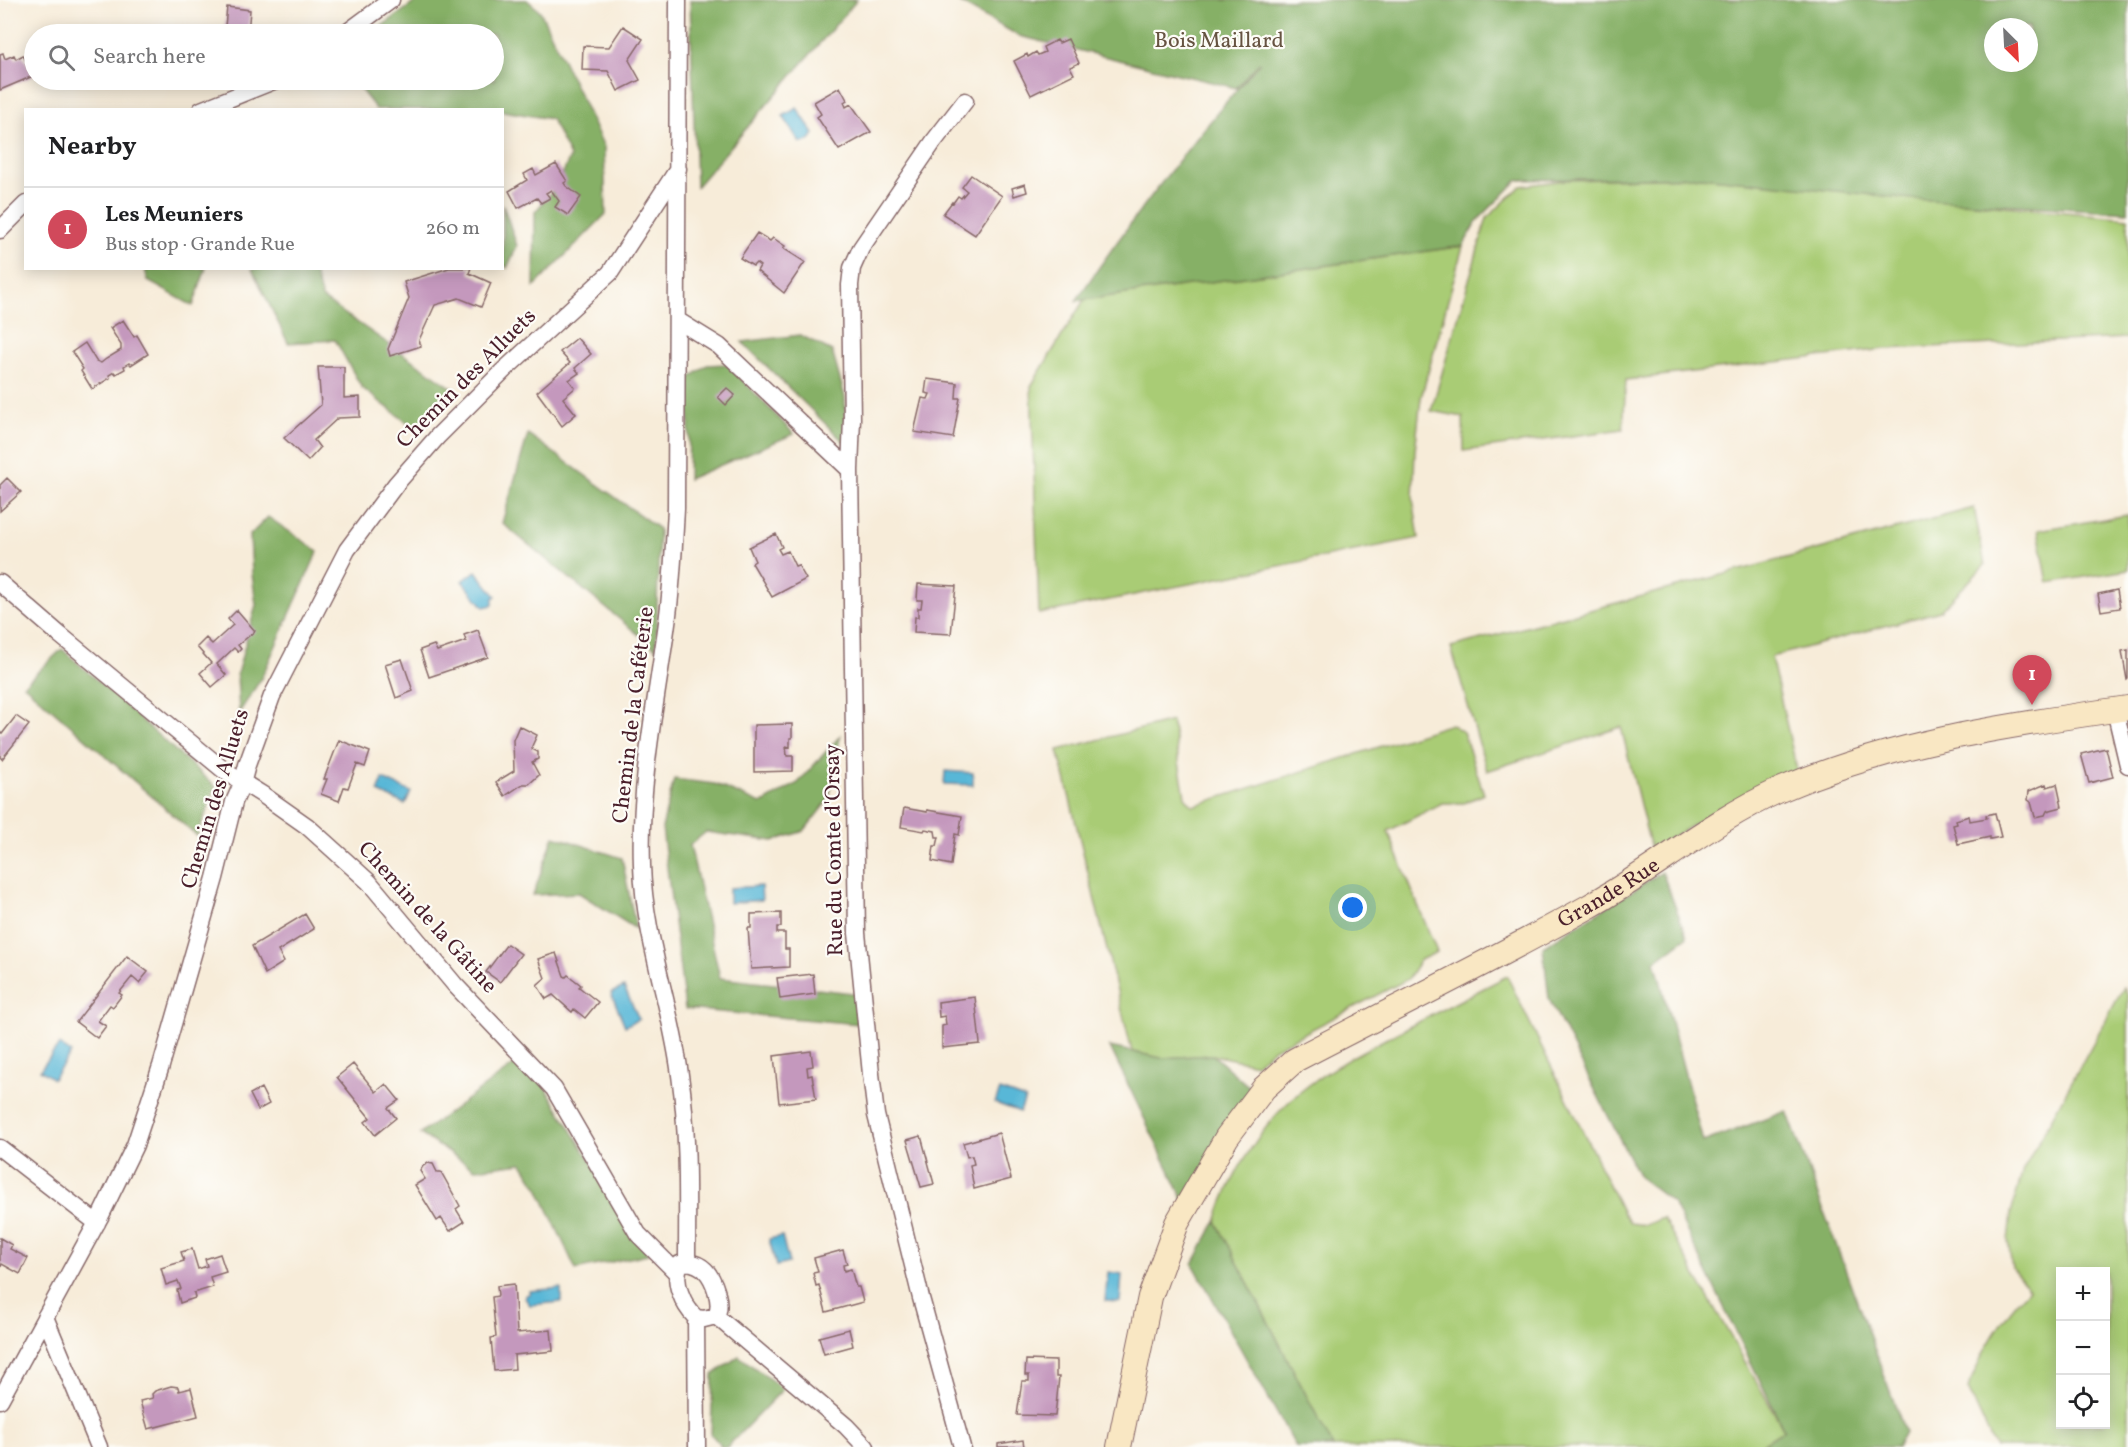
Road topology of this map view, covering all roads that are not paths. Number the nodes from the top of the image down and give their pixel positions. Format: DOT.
graph roads {
  1 [pos="391,0"];
  2 [pos="678,0"];
  3 [pos="359,24"];
  4 [pos="251,90"];
  5 [pos="965,100"];
  6 [pos="206,108"];
  7 [pos="678,169"];
  8 [pos="24,206"];
  9 [pos="0,230"];
  10 [pos="677,320"];
  11 [pos="850,470"];
  12 [pos="0,583"];
  13 [pos="2122,709"];
  14 [pos="2128,765"];
  15 [pos="242,784"];
  16 [pos="0,1148"];
  17 [pos="97,1223"];
  18 [pos="682,1267"];
  19 [pos="716,1316"];
  20 [pos="45,1317"];
  21 [pos="696,1318"];
  22 [pos="0,1400"];
  23 [pos="99,1447"];
  24 [pos="697,1447"];
  25 [pos="866,1447"];
  26 [pos="962,1447"];
  27 [pos="1119,1447"];
  1 -- 3 [label="street"];
  2 -- 7 [label="street, Chemin de la Caféterie"];
  4 -- 6 [label="street"];
  5 -- 11 [label="street, Rue du Comte d'Orsay"];
  7 -- 10 [label="street, Chemin de la Caféterie"];
  7 -- 15 [label="street, Chemin des Alluets"];
  8 -- 9 [label="street"];
  10 -- 11 [label="street"];
  10 -- 18 [label="street, Chemin de la Caféterie"];
  11 -- 26 [label="street, Rue du Comte d'Orsay"];
  12 -- 15 [label="street, Chemin de la Gâtine"];
  13 -- 14 [label="street"];
  13 -- 27 [label="street, Grande Rue"];
  15 -- 17 [label="street, Chemin des Alluets"];
  15 -- 18 [label="street, Chemin de la Gâtine"];
  16 -- 17 [label="street"];
  17 -- 20 [label="street, Chemin des Alluets"];
  18 -- 19 [label="street, Chemin de la Gâtine"];
  18 -- 21 [label="street"];
  19 -- 21 [label="street"];
  19 -- 25 [label="street"];
  20 -- 22 [label="street, Chemin des Alluets"];
  20 -- 23 [label="street"];
  21 -- 24 [label="street"];
}
